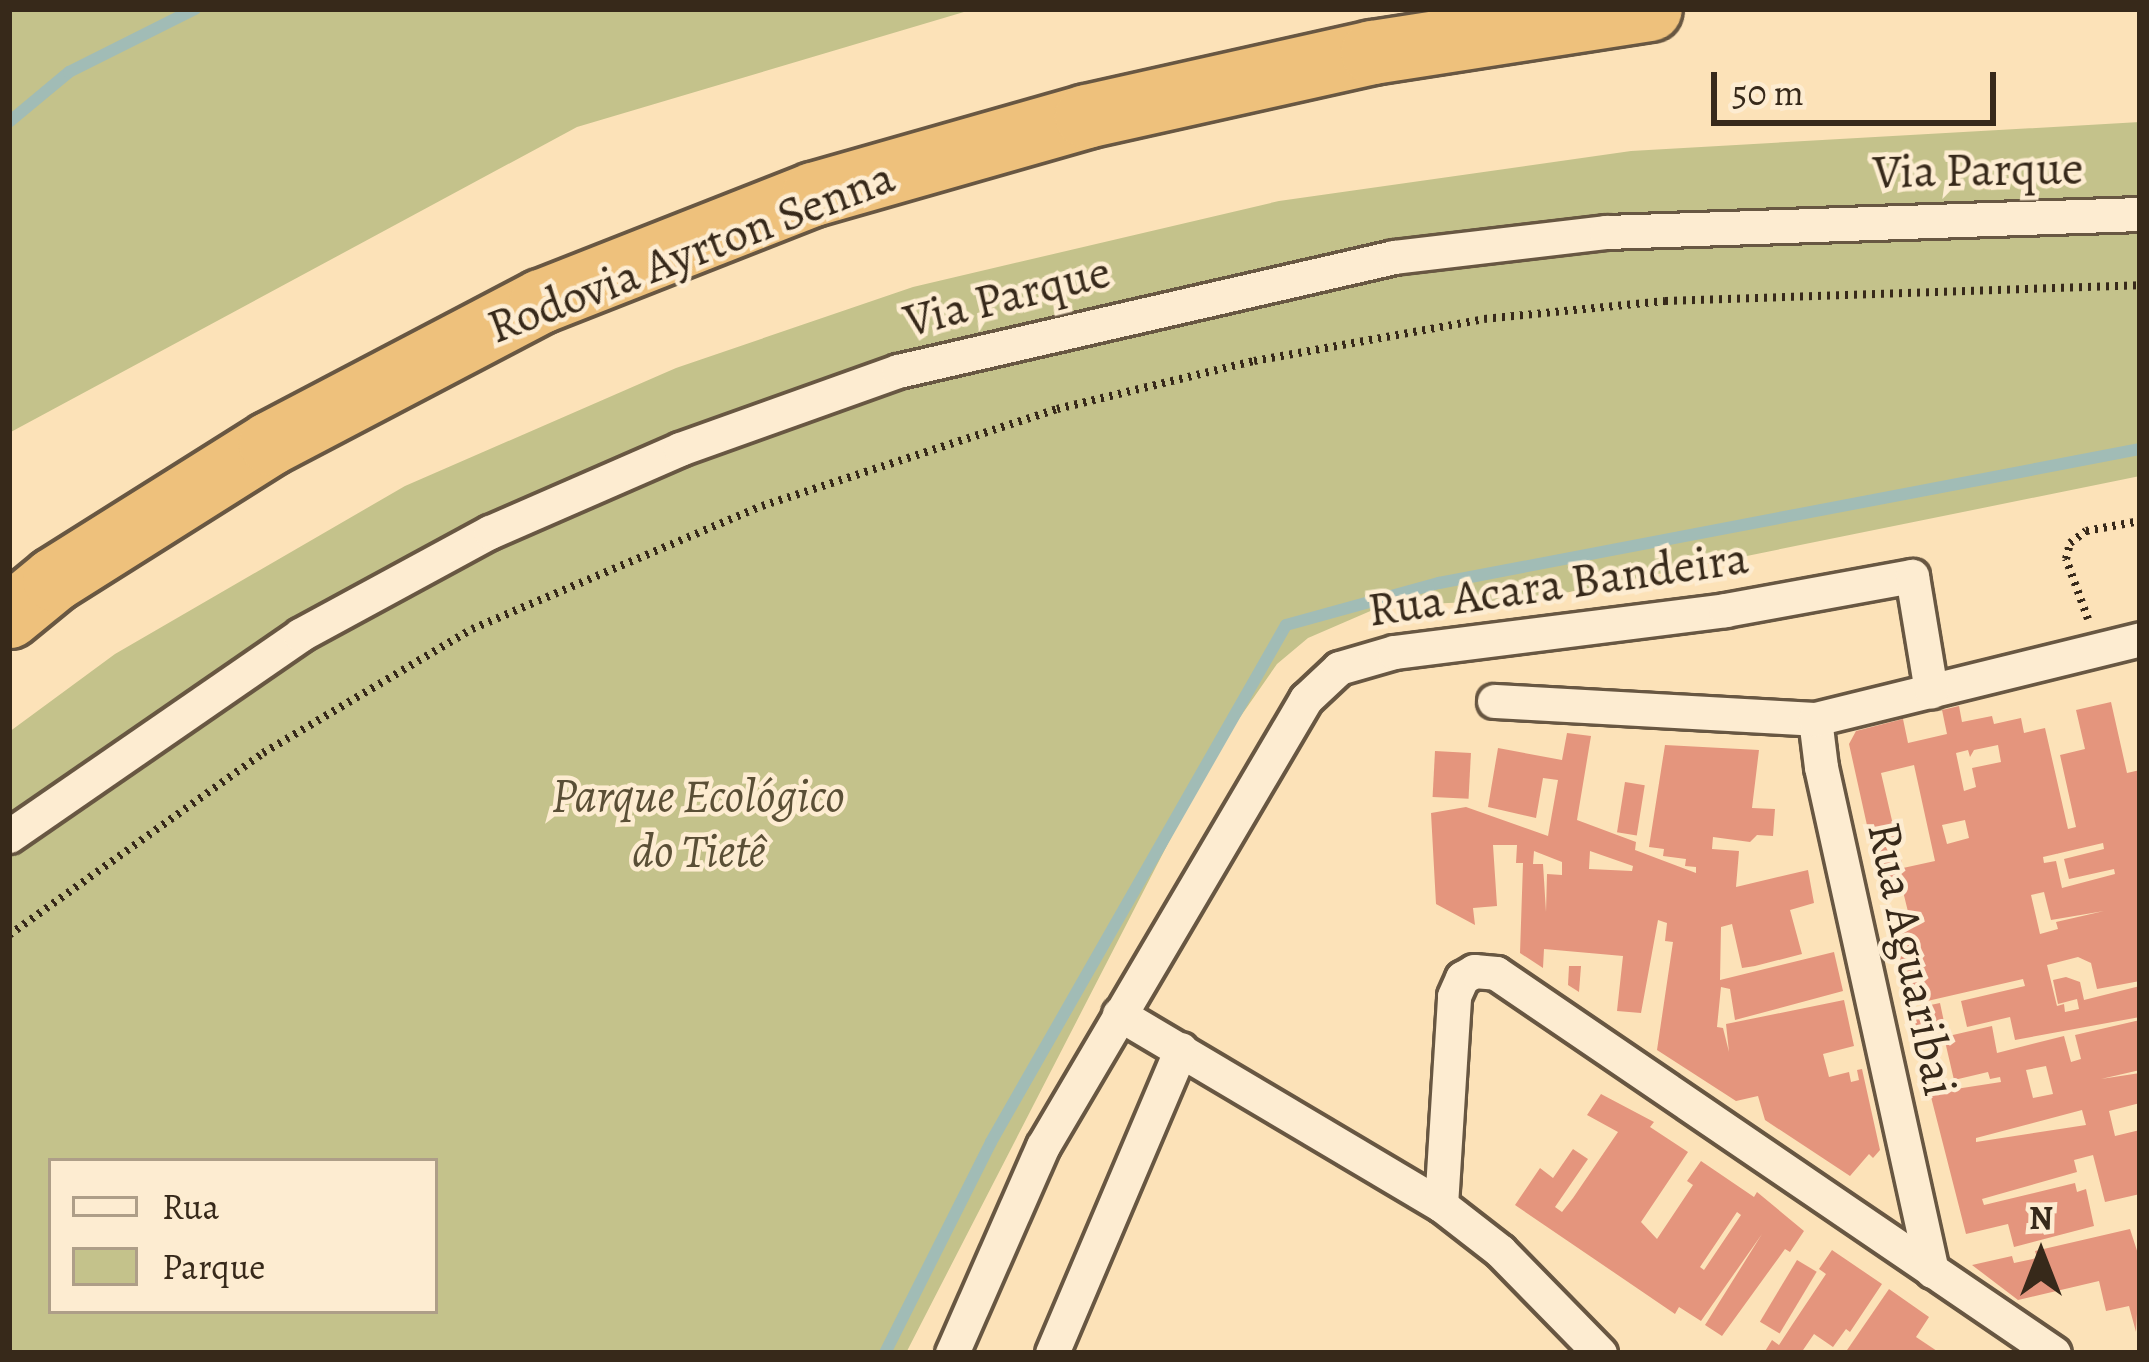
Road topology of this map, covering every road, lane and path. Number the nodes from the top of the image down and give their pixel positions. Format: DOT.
graph roads {
  1 [pos="1650,9"];
  2 [pos="2140,214"];
  3 [pos="2140,285"];
  4 [pos="2140,521"];
  5 [pos="9,616"];
  6 [pos="2140,638"];
  7 [pos="2098,649"];
  8 [pos="1931,691"];
  9 [pos="1494,701"];
  10 [pos="1815,719"];
  11 [pos="9,836"];
  12 [pos="9,935"];
  13 [pos="1119,1014"];
  14 [pos="1181,1049"];
  15 [pos="1442,1205"];
  16 [pos="1932,1271"];
  17 [pos="952,1353"];
  18 [pos="1052,1353"];
  19 [pos="1600,1353"];
  20 [pos="2054,1353"];
  1 -- 5 [label="highway, Rodovia Ayrton Senna"];
  2 -- 11 [label="street, Via Parque"];
  3 -- 12 [label="path"];
  4 -- 7 [label="path"];
  6 -- 7 [label="street"];
  7 -- 8 [label="street"];
  8 -- 10 [label="street"];
  8 -- 13 [label="street, Rua Acara Bandeira"];
  9 -- 10 [label="street"];
  10 -- 16 [label="street, Rua Aguaribai"];
  13 -- 14 [label="street"];
  13 -- 17 [label="street, Rua Acara Bandeira"];
  14 -- 15 [label="street"];
  14 -- 18 [label="street"];
  15 -- 16 [label="street"];
  15 -- 19 [label="street"];
  16 -- 20 [label="street"];
}
